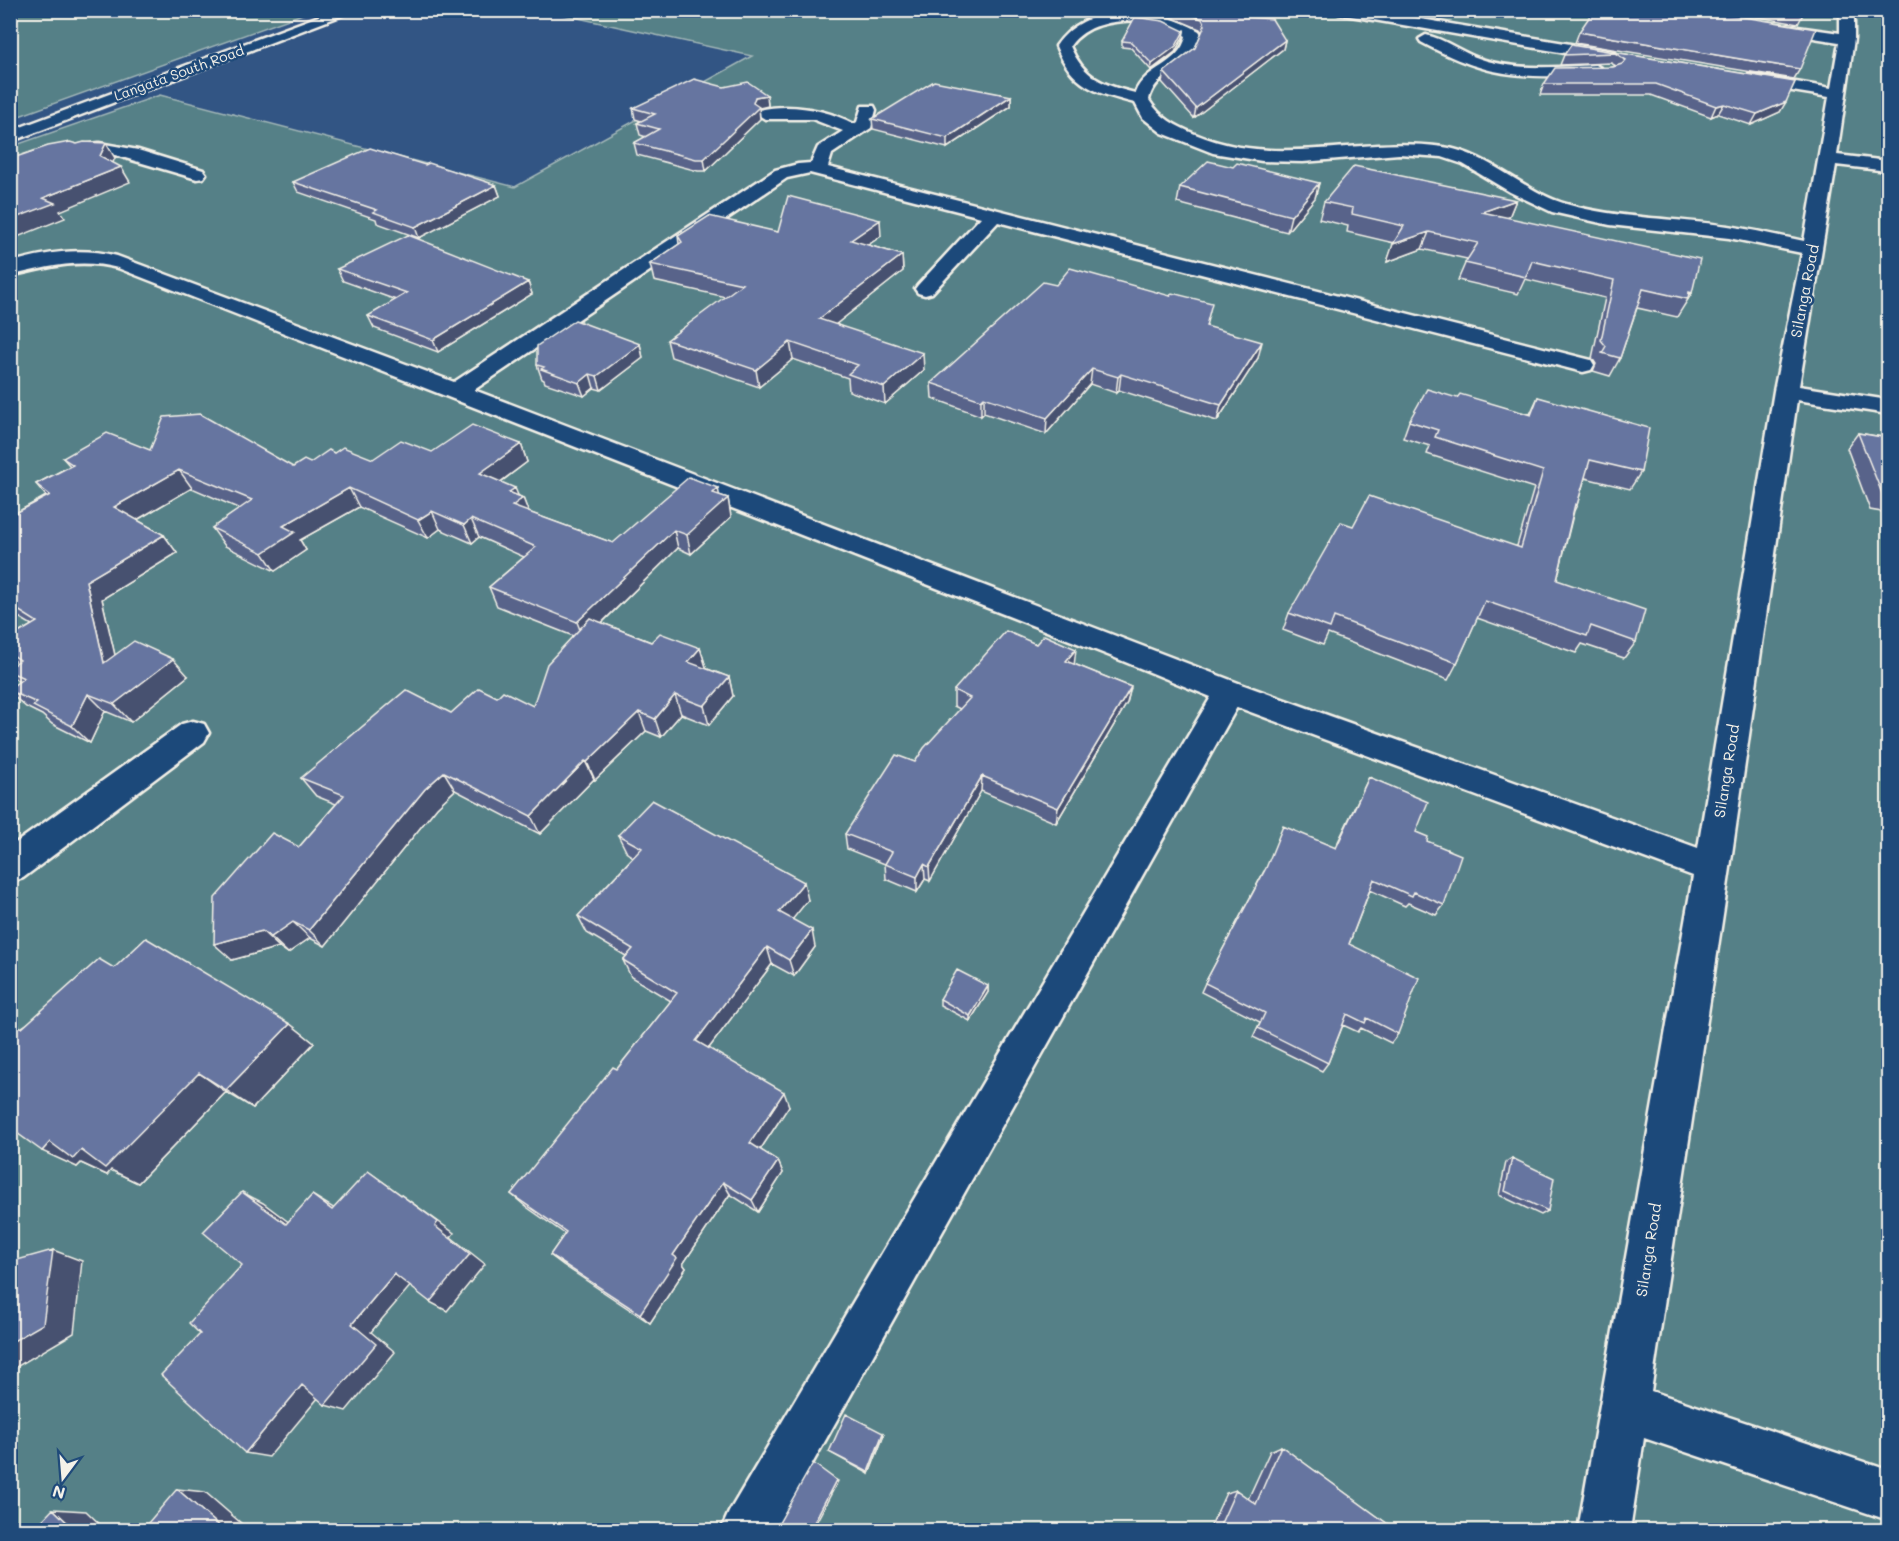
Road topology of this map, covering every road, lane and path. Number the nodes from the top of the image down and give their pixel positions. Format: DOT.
graph roads {
  1 [pos="349,10"];
  2 [pos="1339,10"];
  3 [pos="1755,25"];
  4 [pos="1847,25"];
  5 [pos="1426,39"];
  6 [pos="1733,76"];
  7 [pos="1141,100"];
  8 [pos="1832,106"];
  9 [pos="868,110"];
  10 [pos="765,114"];
  11 [pos="855,131"];
  12 [pos="10,137"];
  13 [pos="45,156"];
  14 [pos="1827,159"];
  15 [pos="1888,166"];
  16 [pos="818,170"];
  17 [pos="197,174"];
  18 [pos="994,214"];
  19 [pos="1813,249"];
  20 [pos="10,270"];
  21 [pos="925,289"];
  22 [pos="1582,365"];
  23 [pos="1786,391"];
  24 [pos="455,392"];
  25 [pos="1888,407"];
  26 [pos="1230,692"];
  27 [pos="193,733"];
  28 [pos="10,867"];
  29 [pos="1712,868"];
  30 [pos="1624,1407"];
  31 [pos="1888,1495"];
  32 [pos="747,1530"];
  33 [pos="1604,1530"];
  1 -- 12 [label="street, Langata South Road"];
  2 -- 5 [label="street"];
  3 -- 4 [label="street"];
  4 -- 8 [label="street, Silanga Road"];
  6 -- 8 [label="street"];
  7 -- 7 [label="street"];
  7 -- 19 [label="street"];
  8 -- 14 [label="street, Silanga Road"];
  9 -- 11 [label="street"];
  10 -- 11 [label="street"];
  11 -- 16 [label="street"];
  13 -- 17 [label="street"];
  14 -- 15 [label="street"];
  14 -- 19 [label="street, Silanga Road"];
  16 -- 18 [label="street"];
  16 -- 24 [label="street"];
  18 -- 21 [label="street"];
  18 -- 22 [label="street"];
  19 -- 23 [label="street, Silanga Road"];
  20 -- 24 [label="street"];
  23 -- 25 [label="street"];
  23 -- 29 [label="street, Silanga Road"];
  24 -- 26 [label="street"];
  26 -- 29 [label="street"];
  26 -- 32 [label="street"];
  27 -- 28 [label="street"];
  29 -- 30 [label="street, Silanga Road"];
  30 -- 31 [label="street"];
  30 -- 33 [label="street, Silanga Road"];
}
